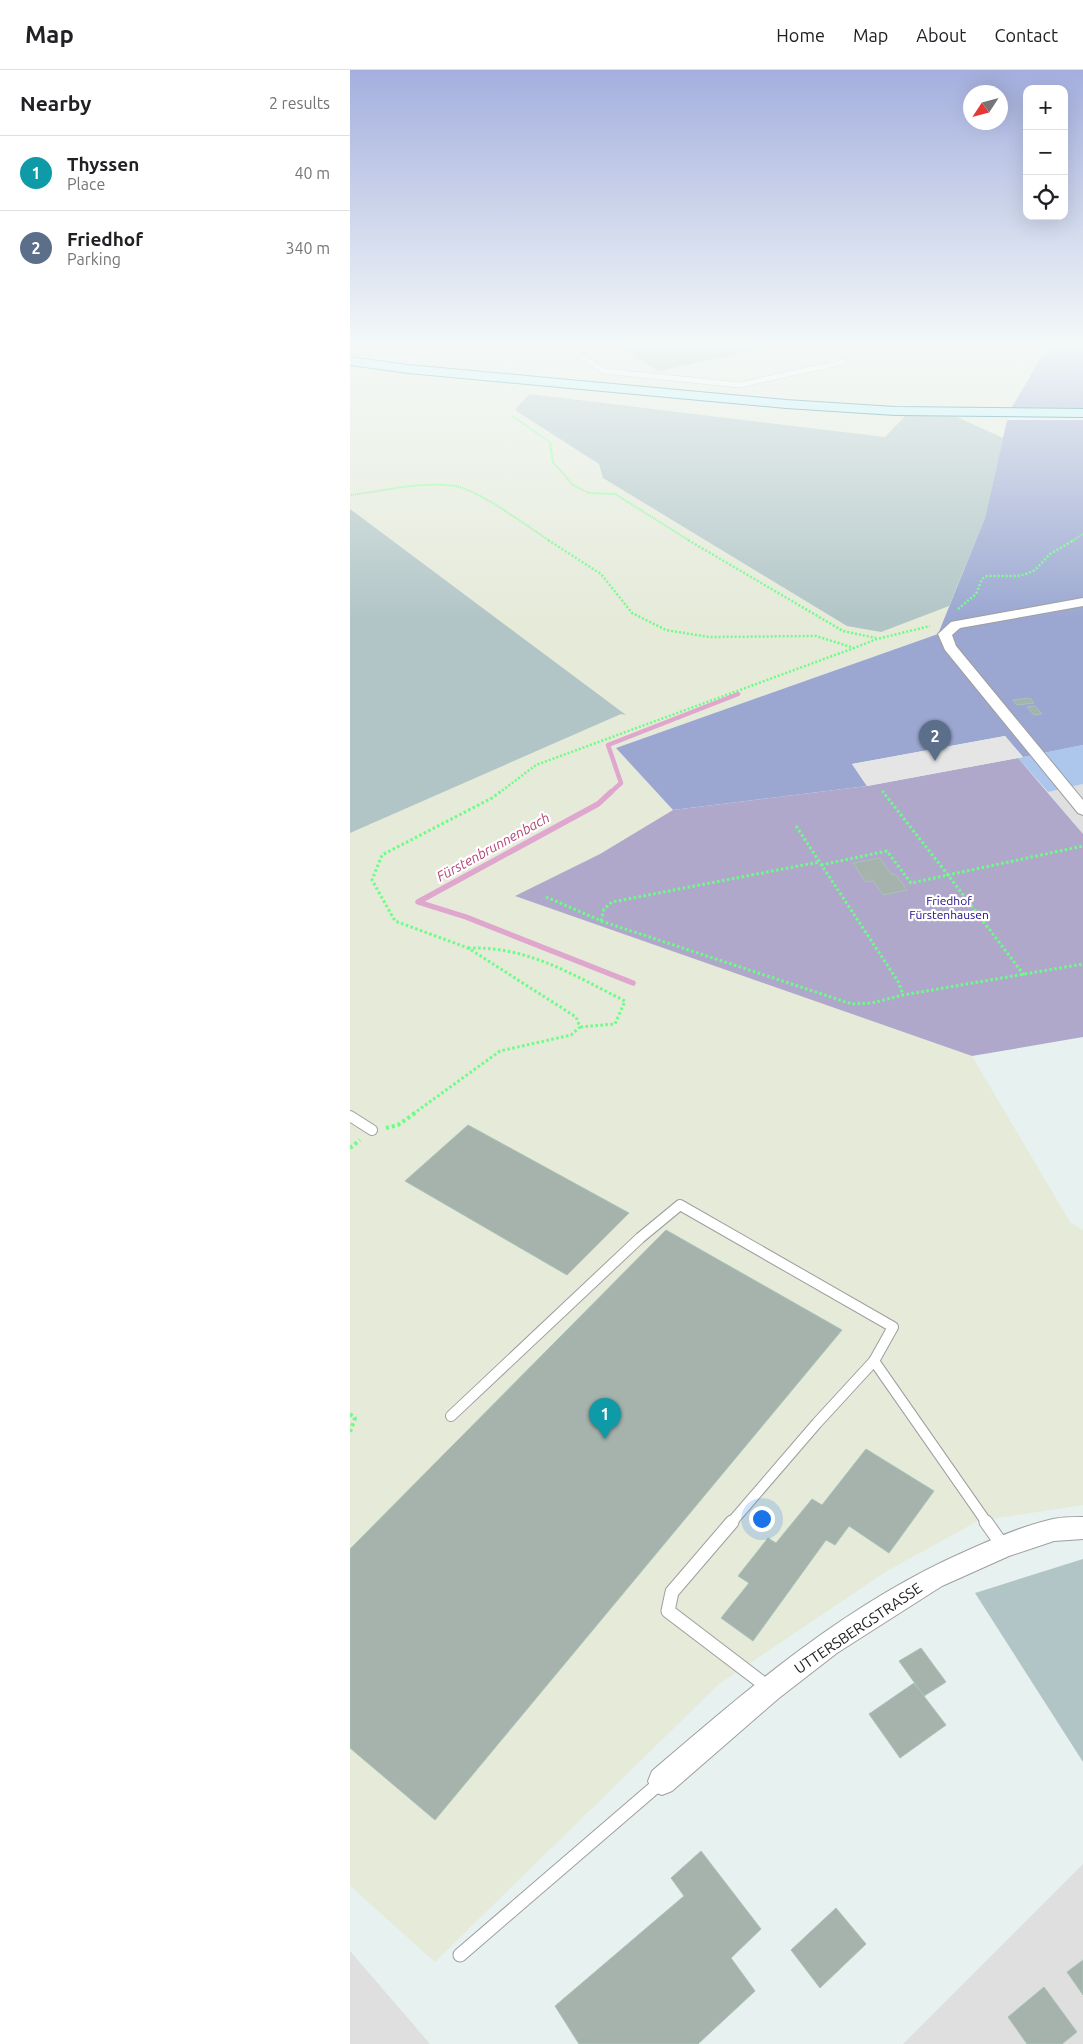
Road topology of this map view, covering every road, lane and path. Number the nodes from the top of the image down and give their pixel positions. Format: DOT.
graph roads {
  1 [pos="538,434"];
  2 [pos="351,496"];
  3 [pos="1083,534"];
  4 [pos="1083,602"];
  5 [pos="958,610"];
  6 [pos="935,624"];
  7 [pos="876,639"];
  8 [pos="854,648"];
  9 [pos="882,790"];
  10 [pos="1083,810"];
  11 [pos="796,826"];
  12 [pos="1083,846"];
  13 [pos="820,864"];
  14 [pos="948,875"];
  15 [pos="546,897"];
  16 [pos="600,921"];
  17 [pos="468,948"];
  18 [pos="1083,964"];
  19 [pos="1024,975"];
  20 [pos="903,996"];
  21 [pos="580,1028"];
  22 [pos="350,1116"];
  23 [pos="398,1125"];
  24 [pos="372,1130"];
  25 [pos="874,1361"];
  26 [pos="350,1414"];
  27 [pos="451,1416"];
  28 [pos="350,1432"];
  29 [pos="1083,1528"];
  30 [pos="1004,1546"];
  31 [pos="769,1688"];
  32 [pos="662,1781"];
  33 [pos="460,1955"];
  1 -- 7 [label="path"];
  2 -- 8 [label="path"];
  3 -- 5 [label="path"];
  4 -- 10 [label="street"];
  6 -- 7 [label="path"];
  7 -- 8 [label="path"];
  8 -- 17 [label="path"];
  9 -- 14 [label="path"];
  11 -- 13 [label="path"];
  12 -- 14 [label="path"];
  13 -- 14 [label="path"];
  13 -- 16 [label="path"];
  13 -- 20 [label="path"];
  14 -- 19 [label="path"];
  15 -- 16 [label="path"];
  16 -- 20 [label="path"];
  17 -- 21 [label="path"];
  17 -- 21 [label="path"];
  18 -- 19 [label="path"];
  19 -- 20 [label="path"];
  21 -- 23 [label="path"];
  22 -- 24 [label="lane"];
  25 -- 27 [label="lane"];
  25 -- 30 [label="lane"];
  25 -- 31 [label="lane"];
  26 -- 28 [label="path"];
  29 -- 30 [label="street, UTTERSBERGSTRASSE"];
  30 -- 31 [label="street, UTTERSBERGSTRASSE"];
  31 -- 32 [label="street, UTTERSBERGSTRASSE"];
  32 -- 33 [label="lane"];
}
